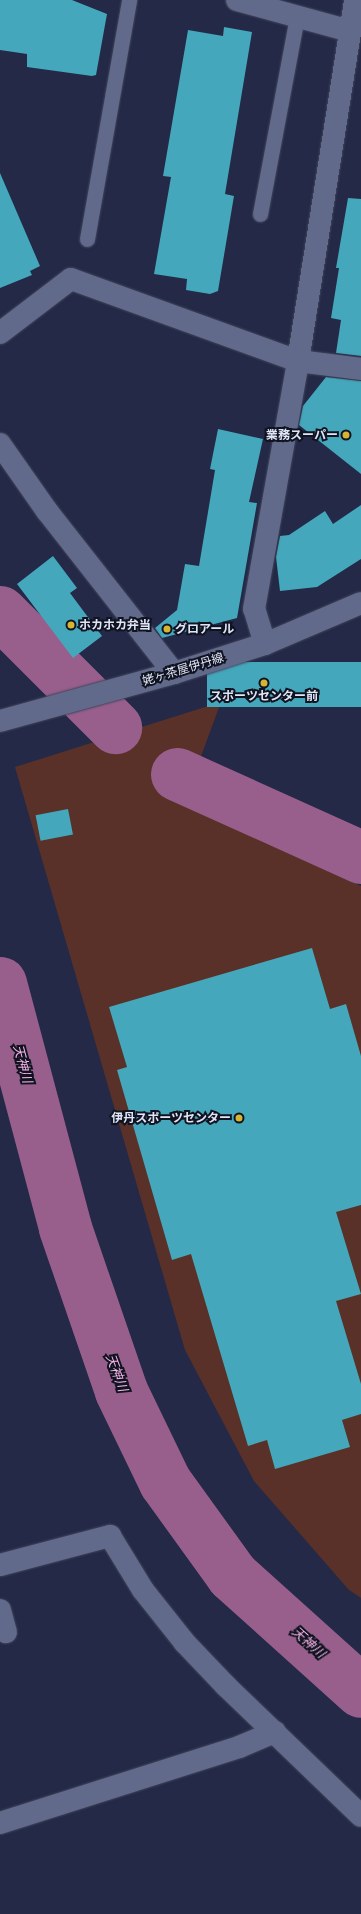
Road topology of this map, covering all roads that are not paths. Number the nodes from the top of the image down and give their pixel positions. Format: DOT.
graph roads {
  1 [pos="129,0"];
  2 [pos="237,0"];
  3 [pos="355,0"];
  4 [pos="297,16"];
  5 [pos="350,31"];
  6 [pos="260,214"];
  7 [pos="87,239"];
  8 [pos="0,333"];
  9 [pos="298,361"];
  10 [pos="361,369"];
  11 [pos="0,444"];
  12 [pos="361,603"];
  13 [pos="265,644"];
  14 [pos="174,673"];
  15 [pos="0,721"];
  16 [pos="0,1565"];
  17 [pos="0,1610"];
  18 [pos="6,1632"];
  19 [pos="275,1732"];
  20 [pos="361,1816"];
  21 [pos="0,1823"];
  1 -- 7 [label="lane"];
  2 -- 4 [label="street"];
  3 -- 5 [label="street"];
  4 -- 5 [label="street"];
  4 -- 6 [label="lane"];
  5 -- 9 [label="street"];
  8 -- 9 [label="street"];
  9 -- 10 [label="street"];
  9 -- 13 [label="street"];
  11 -- 14 [label="street"];
  12 -- 13 [label="street, 姥ヶ茶屋伊丹線"];
  13 -- 14 [label="street, 姥ヶ茶屋伊丹線"];
  14 -- 15 [label="street, 姥ヶ茶屋伊丹線"];
  16 -- 19 [label="street"];
  17 -- 18 [label="street"];
  19 -- 20 [label="street"];
  19 -- 21 [label="street"];
}
